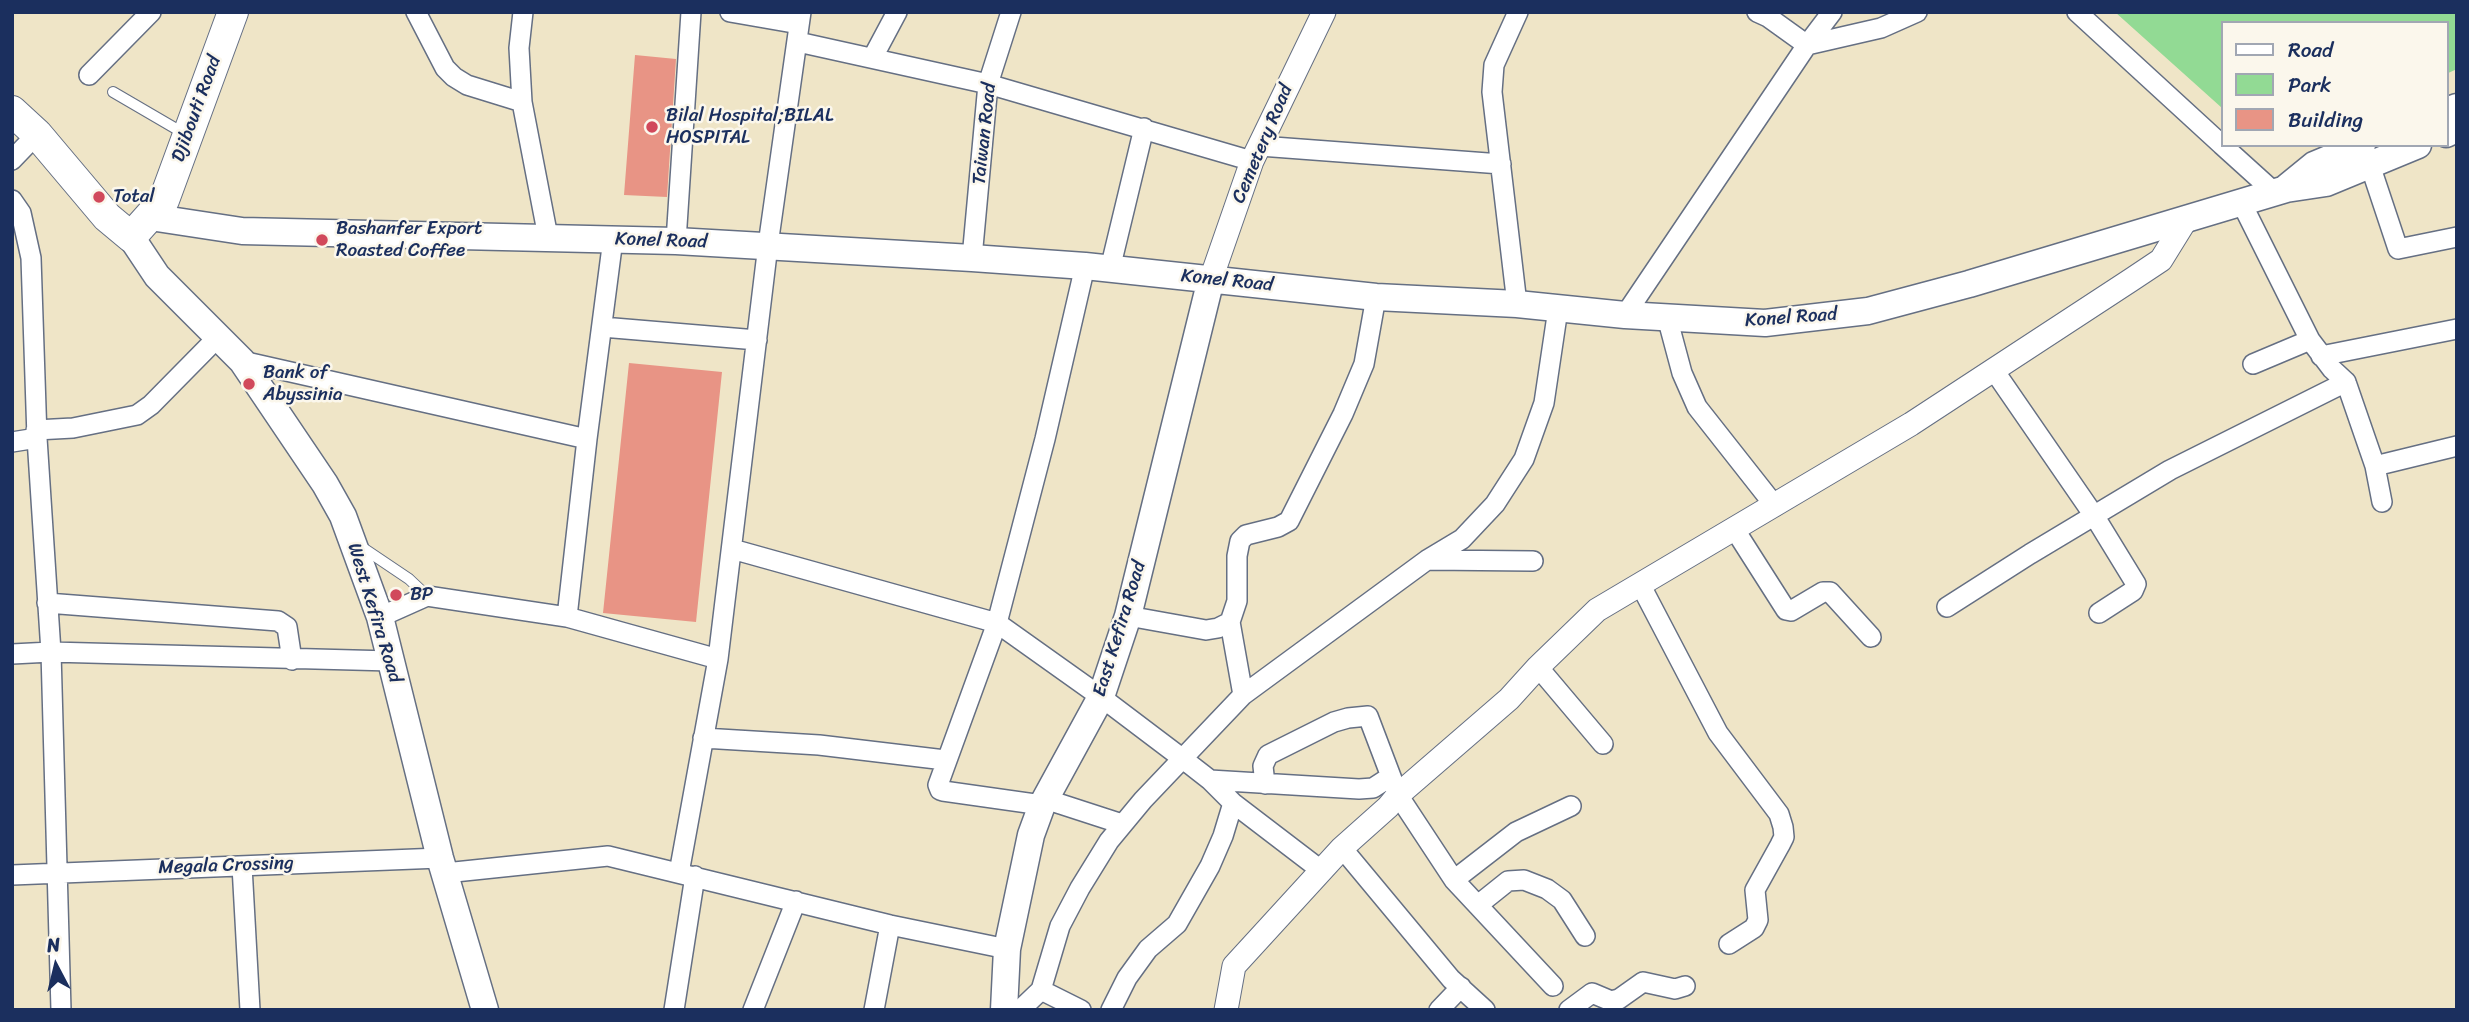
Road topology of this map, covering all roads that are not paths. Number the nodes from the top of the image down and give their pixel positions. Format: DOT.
graph roads {
  1 [pos="151,12"];
  2 [pos="233,12"];
  3 [pos="416,12"];
  4 [pos="523,12"];
  5 [pos="691,12"];
  6 [pos="730,12"];
  7 [pos="897,12"];
  8 [pos="1010,12"];
  9 [pos="1324,12"];
  10 [pos="1518,12"];
  11 [pos="1756,12"];
  12 [pos="1832,12"];
  13 [pos="1917,12"];
  14 [pos="2077,12"];
  15 [pos="799,26"];
  16 [pos="1807,44"];
  17 [pos="873,57"];
  18 [pos="89,75"];
  19 [pos="988,84"];
  20 [pos="113,92"];
  21 [pos="523,102"];
  22 [pos="22,120"];
  23 [pos="1144,128"];
  24 [pos="187,135"];
  25 [pos="2220,143"];
  26 [pos="2225,147"];
  27 [pos="2408,147"];
  28 [pos="1256,153"];
  29 [pos="2366,155"];
  30 [pos="12,160"];
  31 [pos="1501,164"];
  32 [pos="2280,190"];
  33 [pos="12,200"];
  34 [pos="2241,202"];
  35 [pos="2187,218"];
  36 [pos="140,227"];
  37 [pos="548,237"];
  38 [pos="2457,237"];
  39 [pos="613,239"];
  40 [pos="676,241"];
  41 [pos="768,245"];
  42 [pos="972,257"];
  43 [pos="1097,267"];
  44 [pos="1211,279"];
  45 [pos="1376,297"];
  46 [pos="1517,304"];
  47 [pos="1558,309"];
  48 [pos="1625,315"];
  49 [pos="1667,317"];
  50 [pos="601,327"];
  51 [pos="2457,329"];
  52 [pos="219,337"];
  53 [pos="757,340"];
  54 [pos="2309,340"];
  55 [pos="2321,356"];
  56 [pos="242,361"];
  57 [pos="2253,364"];
  58 [pos="1993,369"];
  59 [pos="2346,382"];
  60 [pos="37,434"];
  61 [pos="587,439"];
  62 [pos="12,442"];
  63 [pos="2457,446"];
  64 [pos="2375,466"];
  65 [pos="2382,502"];
  66 [pos="1775,506"];
  67 [pos="2095,517"];
  68 [pos="1735,530"];
  69 [pos="354,541"];
  70 [pos="732,549"];
  71 [pos="1427,560"];
  72 [pos="1533,561"];
  73 [pos="1640,584"];
  74 [pos="426,596"];
  75 [pos="47,603"];
  76 [pos="1947,607"];
  77 [pos="2099,613"];
  78 [pos="1128,616"];
  79 [pos="380,617"];
  80 [pos="567,617"];
  81 [pos="1230,622"];
  82 [pos="997,623"];
  83 [pos="1871,637"];
  84 [pos="51,652"];
  85 [pos="12,654"];
  86 [pos="718,659"];
  87 [pos="292,660"];
  88 [pos="391,661"];
  89 [pos="1538,667"];
  90 [pos="1242,695"];
  91 [pos="1101,697"];
  92 [pos="704,738"];
  93 [pos="1603,744"];
  94 [pos="1183,759"];
  95 [pos="945,760"];
  96 [pos="1210,780"];
  97 [pos="1265,785"];
  98 [pos="1394,786"];
  99 [pos="1043,802"];
  100 [pos="1233,803"];
  101 [pos="1571,806"];
  102 [pos="1122,824"];
  103 [pos="1342,848"];
  104 [pos="443,865"];
  105 [pos="242,866"];
  106 [pos="1322,871"];
  107 [pos="56,872"];
  108 [pos="12,875"];
  109 [pos="687,875"];
  110 [pos="1454,880"];
  111 [pos="796,901"];
  112 [pos="1478,905"];
  113 [pos="890,925"];
  114 [pos="1586,936"];
  115 [pos="1729,944"];
  116 [pos="1007,949"];
  117 [pos="1553,986"];
  118 [pos="1685,986"];
  119 [pos="1461,987"];
  120 [pos="1041,990"];
  121 [pos="61,1010"];
  122 [pos="250,1010"];
  123 [pos="485,1010"];
  124 [pos="674,1010"];
  125 [pos="753,1010"];
  126 [pos="874,1010"];
  127 [pos="1004,1010"];
  128 [pos="1020,1010"];
  129 [pos="1081,1010"];
  130 [pos="1111,1010"];
  131 [pos="1226,1010"];
  132 [pos="1440,1010"];
  133 [pos="1485,1010"];
  134 [pos="1569,1010"];
  1 -- 18 [label="street"];
  2 -- 24 [label="main road, Djibouti Road"];
  3 -- 21 [label="street"];
  4 -- 21 [label="street"];
  5 -- 40 [label="street"];
  6 -- 15 [label="street"];
  7 -- 17 [label="street"];
  8 -- 19 [label="street, Taiwan Road"];
  9 -- 28 [label="street, Cemetery Road"];
  10 -- 31 [label="street"];
  11 -- 16 [label="street"];
  12 -- 16 [label="street"];
  13 -- 16 [label="street"];
  14 -- 25 [label="street"];
  15 -- 17 [label="street"];
  15 -- 41 [label="street"];
  16 -- 48 [label="street"];
  17 -- 19 [label="street"];
  19 -- 23 [label="street"];
  19 -- 42 [label="street, Taiwan Road"];
  20 -- 24 [label="lane"];
  21 -- 37 [label="street"];
  22 -- 30 [label="street"];
  22 -- 36 [label="main road"];
  23 -- 28 [label="street"];
  23 -- 43 [label="street"];
  24 -- 36 [label="main road, Djibouti Road"];
  26 -- 32 [label="street"];
  27 -- 29 [label="main road, Konel Road"];
  28 -- 31 [label="street"];
  28 -- 44 [label="street, Cemetery Road"];
  29 -- 32 [label="main road, Konel Road"];
  29 -- 38 [label="street"];
  31 -- 46 [label="street"];
  32 -- 34 [label="main road, Konel Road"];
  33 -- 60 [label="street"];
  34 -- 35 [label="main road, Konel Road"];
  34 -- 54 [label="street"];
  35 -- 49 [label="main road, Konel Road"];
  35 -- 58 [label="street"];
  36 -- 37 [label="main road, Konel Road"];
  36 -- 52 [label="main road, West Kefira Road"];
  37 -- 39 [label="main road, Konel Road"];
  39 -- 40 [label="main road, Konel Road"];
  39 -- 50 [label="street"];
  40 -- 41 [label="main road, Konel Road"];
  41 -- 42 [label="main road, Konel Road"];
  41 -- 53 [label="street"];
  42 -- 43 [label="main road, Konel Road"];
  43 -- 44 [label="main road, Konel Road"];
  43 -- 82 [label="street"];
  44 -- 45 [label="main road, Konel Road"];
  44 -- 78 [label="main road, East Kefira Road"];
  45 -- 46 [label="main road, Konel Road"];
  45 -- 81 [label="street"];
  46 -- 47 [label="main road, Konel Road"];
  47 -- 48 [label="main road, Konel Road"];
  47 -- 71 [label="street"];
  48 -- 49 [label="main road, Konel Road"];
  49 -- 66 [label="street"];
  50 -- 53 [label="street"];
  50 -- 61 [label="street"];
  51 -- 55 [label="street"];
  52 -- 56 [label="main road, West Kefira Road"];
  52 -- 60 [label="street"];
  53 -- 70 [label="street"];
  54 -- 55 [label="street"];
  54 -- 57 [label="street"];
  55 -- 59 [label="street"];
  56 -- 61 [label="street"];
  56 -- 69 [label="main road, West Kefira Road"];
  58 -- 66 [label="street"];
  58 -- 67 [label="street"];
  59 -- 64 [label="street"];
  59 -- 67 [label="street"];
  60 -- 62 [label="street"];
  60 -- 75 [label="street"];
  61 -- 80 [label="street"];
  63 -- 64 [label="street"];
  64 -- 65 [label="street"];
  66 -- 68 [label="street"];
  67 -- 76 [label="street"];
  67 -- 77 [label="street"];
  68 -- 73 [label="street"];
  68 -- 83 [label="street"];
  69 -- 74 [label="lane"];
  69 -- 79 [label="main road, West Kefira Road"];
  70 -- 82 [label="street"];
  70 -- 86 [label="street"];
  71 -- 72 [label="street"];
  71 -- 90 [label="street"];
  73 -- 89 [label="street"];
  73 -- 115 [label="street"];
  74 -- 79 [label="street"];
  74 -- 80 [label="street"];
  75 -- 84 [label="street"];
  75 -- 87 [label="street"];
  78 -- 81 [label="street"];
  78 -- 91 [label="main road, East Kefira Road"];
  79 -- 88 [label="main road, West Kefira Road"];
  80 -- 86 [label="street"];
  81 -- 90 [label="street"];
  82 -- 91 [label="street"];
  82 -- 95 [label="street"];
  84 -- 85 [label="street"];
  84 -- 87 [label="street"];
  84 -- 107 [label="street"];
  86 -- 92 [label="street"];
  87 -- 88 [label="street"];
  88 -- 104 [label="main road, West Kefira Road"];
  89 -- 93 [label="street"];
  89 -- 98 [label="street"];
  90 -- 94 [label="street"];
  91 -- 94 [label="street"];
  91 -- 99 [label="main road, East Kefira Road"];
  92 -- 95 [label="street"];
  92 -- 109 [label="street"];
  94 -- 96 [label="street"];
  94 -- 102 [label="street"];
  95 -- 99 [label="street"];
  96 -- 97 [label="street"];
  96 -- 100 [label="street"];
  97 -- 98 [label="street"];
  97 -- 98 [label="street"];
  98 -- 103 [label="street"];
  98 -- 110 [label="street"];
  99 -- 102 [label="street"];
  99 -- 116 [label="main road, East Kefira Road"];
  100 -- 106 [label="street"];
  100 -- 130 [label="street"];
  101 -- 110 [label="street"];
  102 -- 120 [label="street"];
  103 -- 106 [label="street"];
  103 -- 119 [label="street"];
  104 -- 105 [label="street, Megala Crossing"];
  104 -- 109 [label="street, Megala Crossing"];
  104 -- 123 [label="main road, West Kefira Road"];
  105 -- 107 [label="street, Megala Crossing"];
  105 -- 122 [label="street"];
  106 -- 131 [label="street"];
  107 -- 108 [label="street, Megala Crossing"];
  107 -- 121 [label="street"];
  109 -- 111 [label="street, Megala Crossing"];
  109 -- 124 [label="street"];
  110 -- 112 [label="street"];
  111 -- 113 [label="street, Megala Crossing"];
  111 -- 125 [label="street"];
  112 -- 114 [label="street"];
  112 -- 117 [label="street"];
  113 -- 116 [label="street, Megala Crossing"];
  113 -- 126 [label="street"];
  116 -- 127 [label="main road, East Kefira Road"];
  118 -- 134 [label="street"];
  119 -- 132 [label="street"];
  119 -- 133 [label="street"];
  120 -- 128 [label="street"];
  120 -- 129 [label="street"];
}
